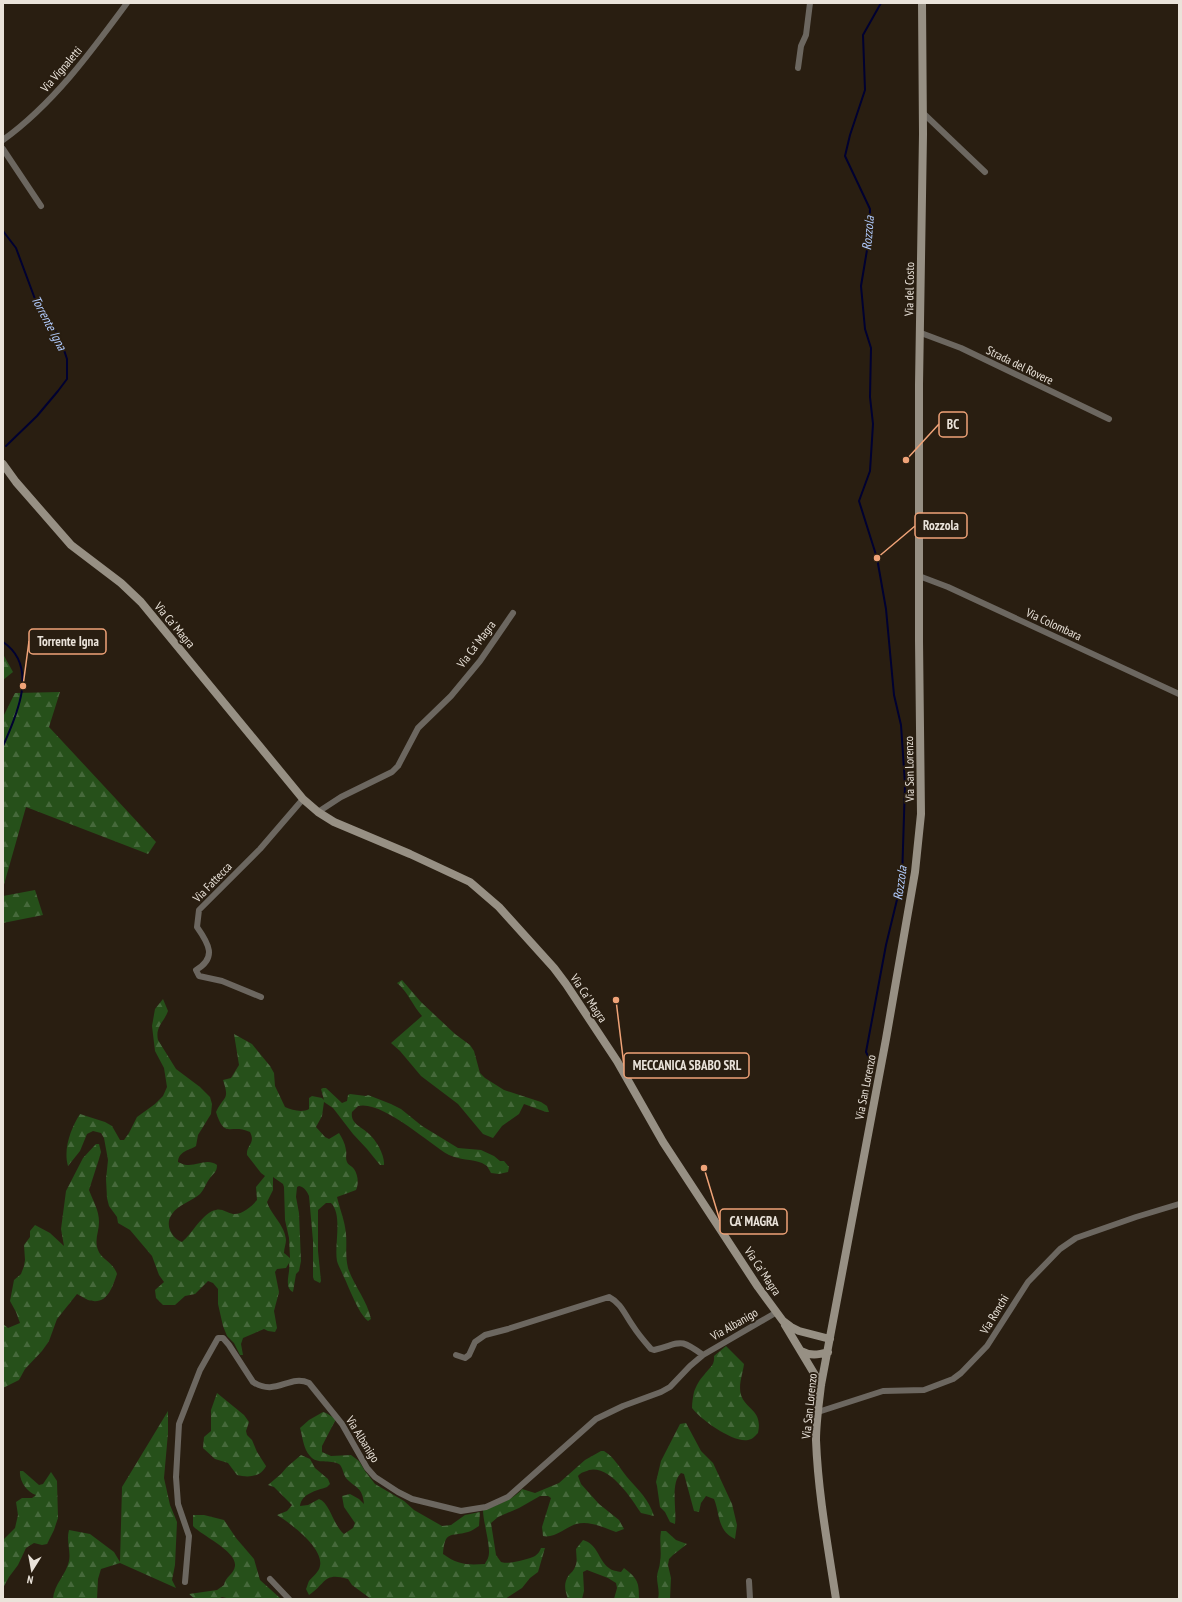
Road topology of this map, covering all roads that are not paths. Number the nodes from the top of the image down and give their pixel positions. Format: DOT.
graph roads {
  1 [pos="127,3"];
  2 [pos="810,3"];
  3 [pos="922,3"];
  4 [pos="798,68"];
  5 [pos="923,113"];
  6 [pos="3,140"];
  7 [pos="3,149"];
  8 [pos="985,172"];
  9 [pos="41,206"];
  10 [pos="921,333"];
  11 [pos="1109,419"];
  12 [pos="3,464"];
  13 [pos="919,576"];
  14 [pos="513,613"];
  15 [pos="1179,694"];
  16 [pos="303,799"];
  17 [pos="318,812"];
  18 [pos="261,997"];
  19 [pos="1179,1204"];
  20 [pos="776,1312"];
  21 [pos="783,1320"];
  22 [pos="830,1339"];
  23 [pos="797,1345"];
  24 [pos="828,1352"];
  25 [pos="456,1355"];
  26 [pos="703,1355"];
  27 [pos="822,1385"];
  28 [pos="818,1412"];
  29 [pos="270,1580"];
  30 [pos="749,1581"];
  31 [pos="185,1582"];
  32 [pos="289,1599"];
  33 [pos="750,1599"];
  34 [pos="836,1599"];
  1 -- 6 [label="street, Via Vignaletti"];
  2 -- 4 [label="street"];
  3 -- 5 [label="main road, Via del Costo"];
  5 -- 8 [label="street"];
  5 -- 10 [label="main road, Via del Costo"];
  7 -- 9 [label="street"];
  10 -- 11 [label="street, Strada del Rovere"];
  10 -- 13 [label="main road, Via del Costo"];
  12 -- 16 [label="main road, Via Ca' Magra"];
  13 -- 15 [label="street, Via Colombara"];
  13 -- 22 [label="main road, Via San Lorenzo"];
  14 -- 17 [label="street, Via Ca' Magra"];
  16 -- 17 [label="main road, Via Ca' Magra"];
  16 -- 18 [label="street, Via Fattecca"];
  17 -- 20 [label="main road, Via Ca' Magra"];
  19 -- 28 [label="street, Via Ronchi"];
  20 -- 21 [label="main road, Via Ca' Magra"];
  20 -- 26 [label="street, Via Albanigo"];
  21 -- 22 [label="main road, Via Ca' Magra"];
  21 -- 23 [label="main road"];
  22 -- 24 [label="main road, Via San Lorenzo"];
  23 -- 24 [label="main road"];
  23 -- 27 [label="main road"];
  24 -- 27 [label="main road, Via San Lorenzo"];
  25 -- 26 [label="street, Via Albanigo"];
  26 -- 31 [label="street, Via Albanigo"];
  27 -- 28 [label="main road, Via San Lorenzo"];
  28 -- 34 [label="main road, Via San Lorenzo"];
  29 -- 32 [label="street"];
  30 -- 33 [label="street"];
}
